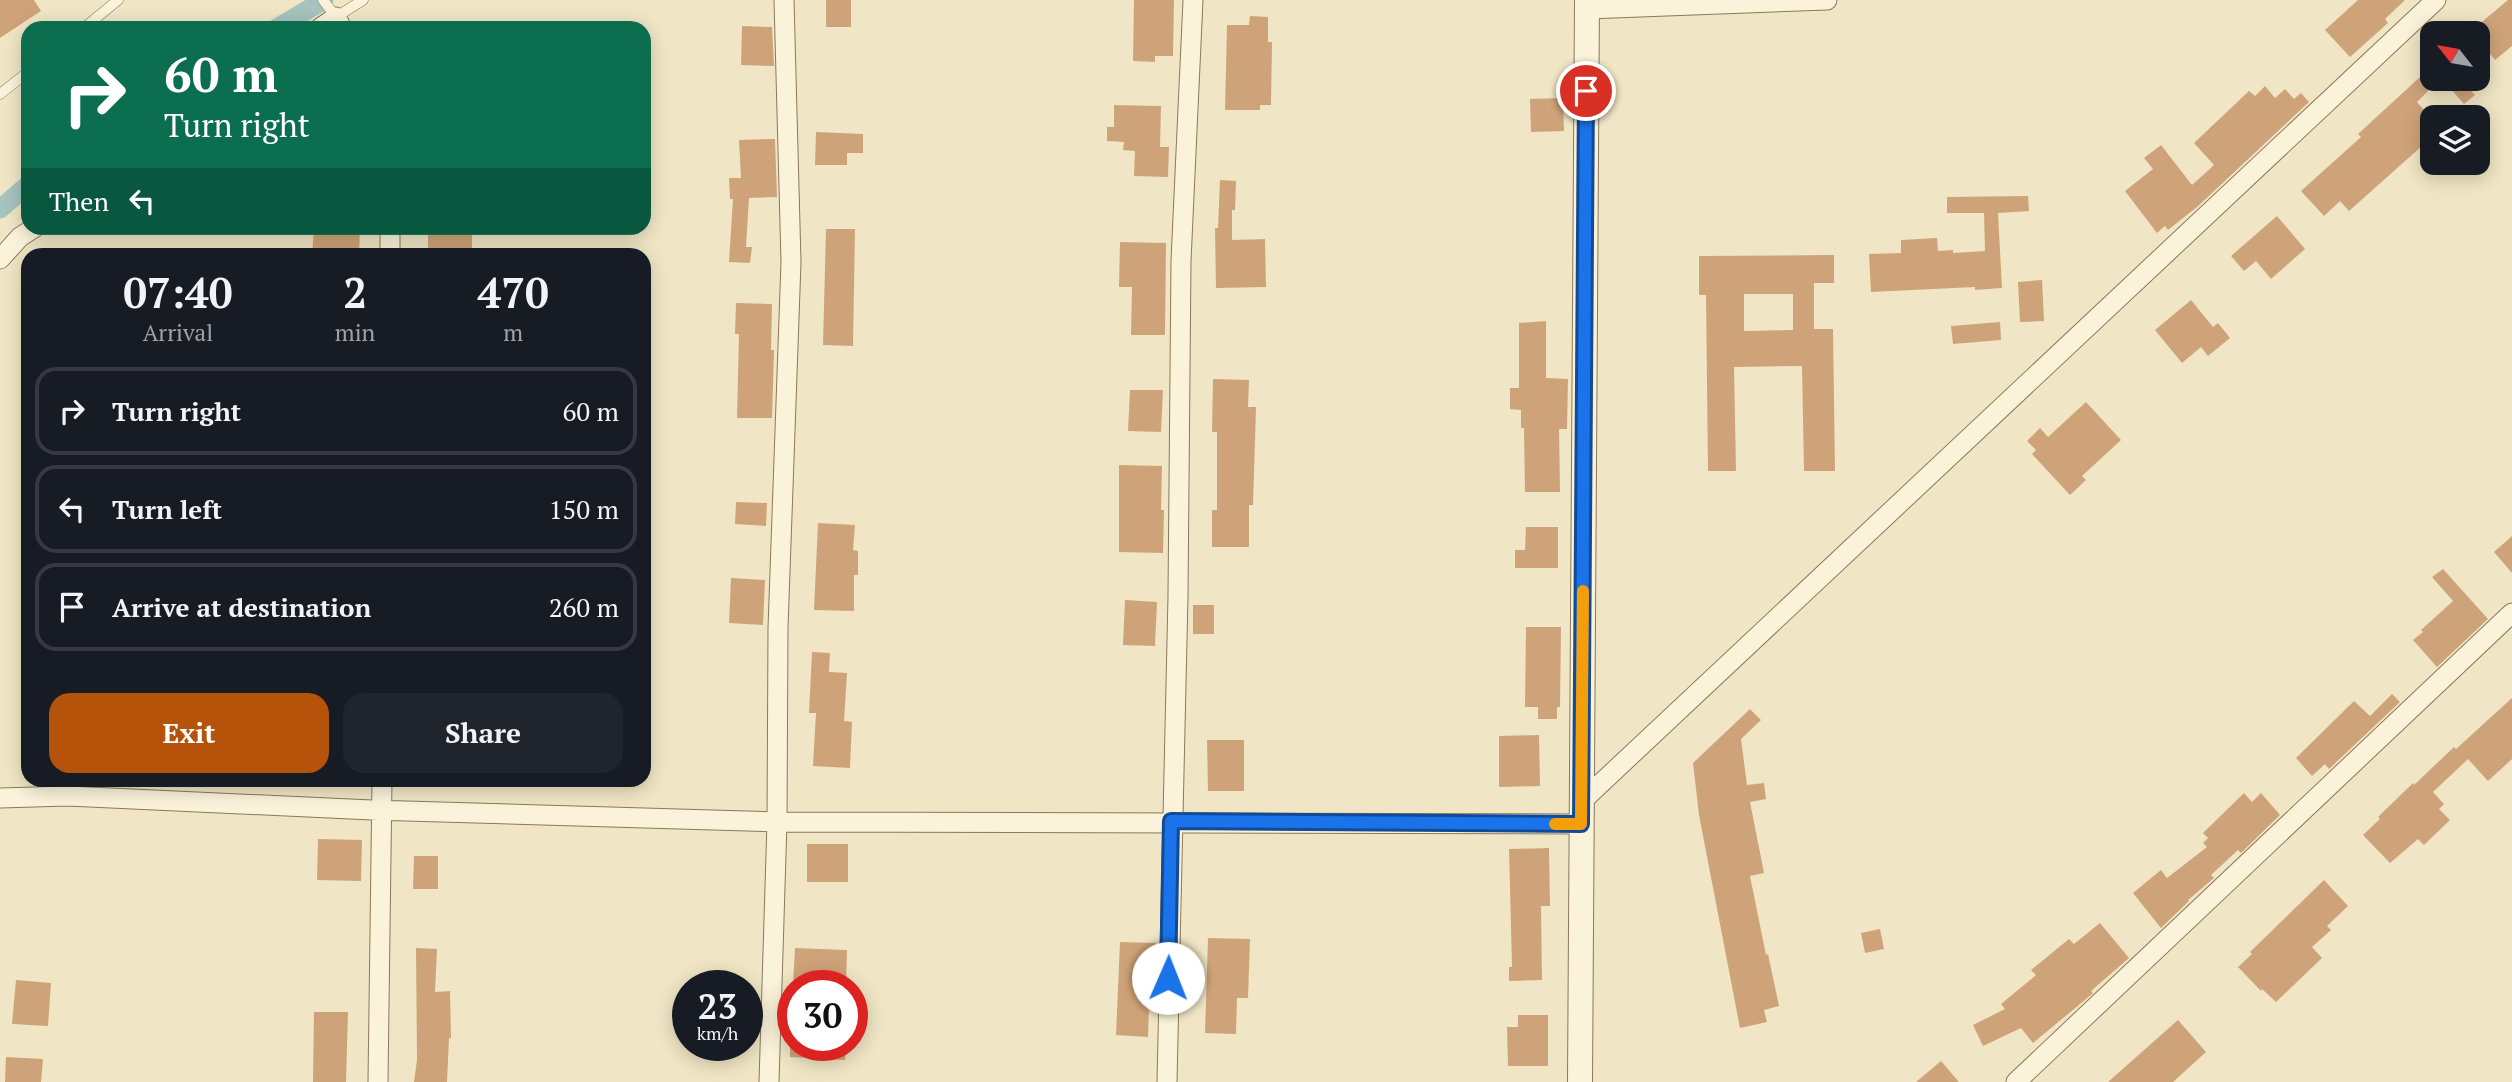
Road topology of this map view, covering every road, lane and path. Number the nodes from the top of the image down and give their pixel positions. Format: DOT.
graph roads {
  1 [pos="118,0"];
  2 [pos="323,0"];
  3 [pos="363,0"];
  4 [pos="784,0"];
  5 [pos="1193,0"];
  6 [pos="1826,0"];
  7 [pos="2436,0"];
  8 [pos="1587,4"];
  9 [pos="92,21"];
  10 [pos="332,21"];
  11 [pos="337,21"];
  12 [pos="21,78"];
  13 [pos="0,94"];
  14 [pos="23,235"];
  15 [pos="0,259"];
  16 [pos="2512,613"];
  17 [pos="382,787"];
  18 [pos="0,798"];
  19 [pos="382,810"];
  20 [pos="1581,812"];
  21 [pos="1171,821"];
  22 [pos="777,822"];
  23 [pos="378,1082"];
  24 [pos="769,1082"];
  25 [pos="1167,1082"];
  26 [pos="1580,1082"];
  27 [pos="2016,1082"];
  1 -- 9 [label="lane"];
  2 -- 10 [label="lane"];
  3 -- 11 [label="lane"];
  4 -- 22 [label="street"];
  5 -- 21 [label="street"];
  6 -- 8 [label="street"];
  7 -- 20 [label="street"];
  8 -- 20 [label="street"];
  12 -- 13 [label="lane"];
  14 -- 15 [label="street"];
  16 -- 27 [label="street"];
  17 -- 19 [label="street"];
  18 -- 19 [label="street"];
  19 -- 22 [label="street"];
  19 -- 23 [label="street"];
  20 -- 21 [label="street"];
  20 -- 26 [label="street"];
  21 -- 22 [label="street"];
  21 -- 25 [label="street"];
  22 -- 24 [label="street"];
}
